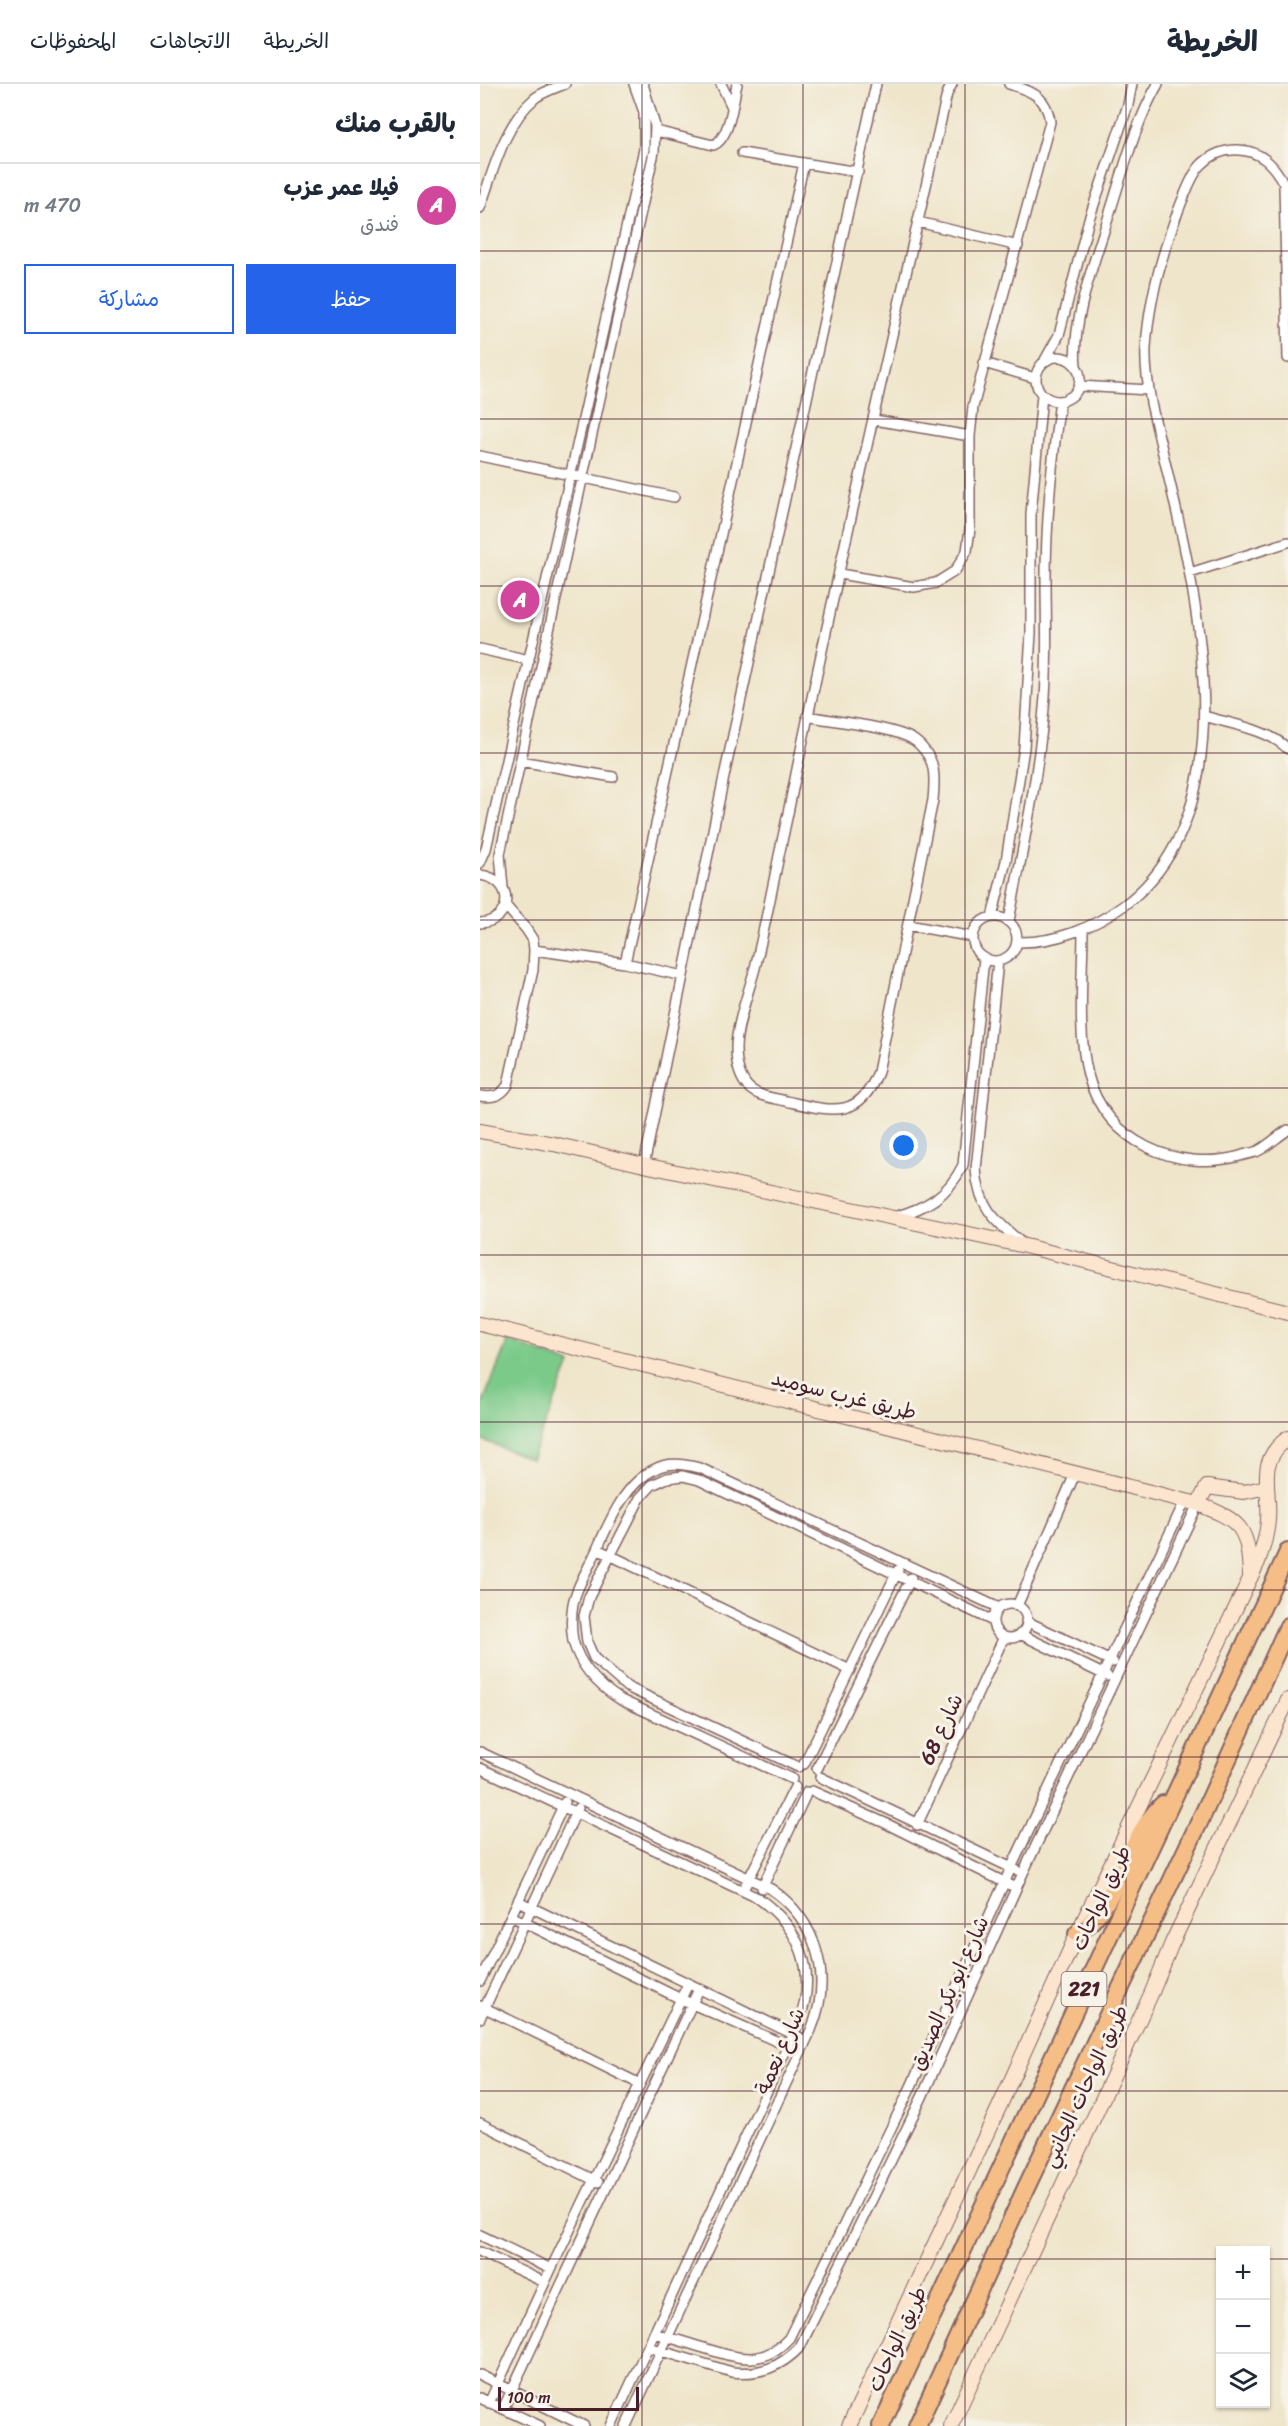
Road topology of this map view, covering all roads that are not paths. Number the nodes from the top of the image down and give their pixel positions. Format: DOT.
graph roads {
  1 [pos="565,84"];
  2 [pos="634,84"];
  3 [pos="643,84"];
  4 [pos="721,84"];
  5 [pos="737,84"];
  6 [pos="876,84"];
  7 [pos="952,84"];
  8 [pos="1009,84"];
  9 [pos="1132,84"];
  10 [pos="1158,84"];
  11 [pos="732,107"];
  12 [pos="656,131"];
  13 [pos="742,153"];
  14 [pos="804,163"];
  15 [pos="858,172"];
  16 [pos="480,208"];
  17 [pos="918,222"];
  18 [pos="1018,246"];
  19 [pos="598,354"];
  20 [pos="609,357"];
  21 [pos="1288,358"];
  22 [pos="1045,360"];
  23 [pos="984,363"];
  24 [pos="1076,366"];
  25 [pos="1035,378"];
  26 [pos="1079,386"];
  27 [pos="1149,390"];
  28 [pos="1042,395"];
  29 [pos="1060,401"];
  30 [pos="874,420"];
  31 [pos="970,436"];
  32 [pos="480,456"];
  33 [pos="571,474"];
  34 [pos="582,476"];
  35 [pos="674,496"];
  36 [pos="1288,542"];
  37 [pos="1190,573"];
  38 [pos="840,574"];
  39 [pos="480,649"];
  40 [pos="529,660"];
  41 [pos="807,716"];
  42 [pos="1203,716"];
  43 [pos="1288,749"];
  44 [pos="520,761"];
  45 [pos="613,777"];
  46 [pos="480,863"];
  47 [pos="480,875"];
  48 [pos="503,888"];
  49 [pos="505,905"];
  50 [pos="992,917"];
  51 [pos="1008,921"];
  52 [pos="480,923"];
  53 [pos="908,925"];
  54 [pos="1083,929"];
  55 [pos="973,937"];
  56 [pos="1017,942"];
  57 [pos="534,950"];
  58 [pos="984,958"];
  59 [pos="998,961"];
  60 [pos="625,963"];
  61 [pos="683,976"];
  62 [pos="480,1096"];
  63 [pos="1288,1130"];
  64 [pos="480,1131"];
  65 [pos="644,1165"];
  66 [pos="892,1218"];
  67 [pos="1025,1246"];
  68 [pos="1288,1312"];
  69 [pos="480,1324"];
  70 [pos="1288,1438"];
  71 [pos="1075,1474"];
  72 [pos="726,1480"];
  73 [pos="1267,1487"];
  74 [pos="721,1491"];
  75 [pos="623,1499"];
  76 [pos="1192,1503"];
  77 [pos="634,1506"];
  78 [pos="597,1549"];
  79 [pos="1288,1552"];
  80 [pos="610,1555"];
  81 [pos="902,1562"];
  82 [pos="915,1569"];
  83 [pos="896,1574"];
  84 [pos="1250,1579"];
  85 [pos="909,1581"];
  86 [pos="1017,1606"];
  87 [pos="999,1608"];
  88 [pos="993,1621"];
  89 [pos="1026,1621"];
  90 [pos="1288,1626"];
  91 [pos="1020,1634"];
  92 [pos="1004,1637"];
  93 [pos="1109,1660"];
  94 [pos="1121,1666"];
  95 [pos="850,1670"];
  96 [pos="1102,1674"];
  97 [pos="1114,1680"];
  98 [pos="1288,1700"];
  99 [pos="480,1752"];
  100 [pos="801,1766"];
  101 [pos="480,1768"];
  102 [pos="818,1773"];
  103 [pos="793,1783"];
  104 [pos="809,1791"];
  105 [pos="569,1794"];
  106 [pos="1173,1796"];
  107 [pos="582,1801"];
  108 [pos="563,1806"];
  109 [pos="576,1812"];
  110 [pos="918,1822"];
  111 [pos="912,1836"];
  112 [pos="1011,1868"];
  113 [pos="1023,1873"];
  114 [pos="749,1877"];
  115 [pos="1005,1882"];
  116 [pos="764,1884"];
  117 [pos="1017,1888"];
  118 [pos="743,1890"];
  119 [pos="758,1898"];
  120 [pos="518,1901"];
  121 [pos="532,1908"];
  122 [pos="511,1916"];
  123 [pos="525,1923"];
  124 [pos="1077,1934"];
  125 [pos="480,1981"];
  126 [pos="688,1984"];
  127 [pos="699,1989"];
  128 [pos="681,1999"];
  129 [pos="692,2004"];
  130 [pos="482,2007"];
  131 [pos="480,2018"];
  132 [pos="794,2034"];
  133 [pos="807,2040"];
  134 [pos="788,2047"];
  135 [pos="801,2052"];
  136 [pos="640,2084"];
  137 [pos="480,2123"];
  138 [pos="594,2180"];
  139 [pos="608,2187"];
  140 [pos="480,2235"];
  141 [pos="480,2252"];
  142 [pos="551,2269"];
  143 [pos="544,2283"];
  144 [pos="655,2333"];
  145 [pos="667,2337"];
  146 [pos="648,2348"];
  147 [pos="660,2351"];
  148 [pos="480,2375"];
  149 [pos="498,2384"];
  150 [pos="512,2390"];
  151 [pos="485,2401"];
  152 [pos="503,2409"];
  153 [pos="540,2426"];
  154 [pos="584,2426"];
  155 [pos="611,2426"];
  156 [pos="626,2426"];
  157 [pos="849,2426"];
  158 [pos="880,2426"];
  159 [pos="917,2426"];
  160 [pos="951,2426"];
  1 -- 16 [label="street"];
  2 -- 19 [label="street"];
  3 -- 12 [label="street"];
  4 -- 11 [label="street"];
  5 -- 11 [label="street"];
  6 -- 15 [label="street"];
  7 -- 17 [label="street"];
  8 -- 18 [label="street"];
  9 -- 22 [label="street"];
  10 -- 24 [label="street"];
  11 -- 12 [label="street"];
  12 -- 20 [label="street"];
  13 -- 14 [label="street"];
  14 -- 15 [label="street"];
  14 -- 60 [label="street"];
  15 -- 61 [label="street"];
  17 -- 18 [label="street"];
  17 -- 30 [label="street"];
  18 -- 23 [label="street"];
  19 -- 20 [label="street"];
  19 -- 33 [label="street"];
  20 -- 34 [label="street"];
  21 -- 27 [label="street"];
  22 -- 24 [label="street"];
  22 -- 25 [label="street"];
  23 -- 25 [label="street"];
  23 -- 31 [label="street"];
  24 -- 26 [label="street"];
  25 -- 28 [label="street"];
  26 -- 27 [label="street"];
  26 -- 29 [label="street"];
  27 -- 37 [label="street"];
  28 -- 29 [label="street"];
  28 -- 50 [label="street"];
  29 -- 51 [label="street"];
  30 -- 31 [label="street"];
  30 -- 38 [label="street"];
  31 -- 38 [label="street"];
  32 -- 33 [label="street"];
  33 -- 34 [label="street"];
  33 -- 40 [label="street"];
  34 -- 35 [label="street"];
  34 -- 44 [label="street"];
  36 -- 37 [label="street"];
  37 -- 42 [label="street"];
  38 -- 41 [label="street"];
  39 -- 40 [label="street"];
  40 -- 46 [label="street"];
  41 -- 53 [label="street"];
  41 -- 53 [label="street"];
  42 -- 43 [label="street"];
  42 -- 54 [label="street"];
  44 -- 45 [label="street"];
  44 -- 48 [label="street"];
  47 -- 48 [label="street"];
  48 -- 49 [label="street"];
  49 -- 52 [label="street"];
  49 -- 57 [label="street"];
  50 -- 51 [label="street"];
  50 -- 55 [label="street"];
  51 -- 56 [label="street"];
  53 -- 55 [label="street"];
  54 -- 56 [label="street"];
  54 -- 63 [label="street"];
  55 -- 58 [label="street"];
  56 -- 59 [label="street"];
  57 -- 60 [label="street"];
  57 -- 62 [label="street"];
  58 -- 59 [label="street"];
  58 -- 66 [label="street"];
  59 -- 67 [label="street"];
  60 -- 61 [label="street"];
  61 -- 65 [label="street"];
  64 -- 65 [label="street"];
  65 -- 66 [label="street"];
  66 -- 67 [label="street"];
  67 -- 68 [label="street"];
  69 -- 71 [label="street, طريق غرب سوميد"];
  70 -- 73 [label="street"];
  71 -- 76 [label="street, طريق غرب سوميد"];
  71 -- 86 [label="street"];
  72 -- 74 [label="street"];
  72 -- 75 [label="street"];
  72 -- 81 [label="street"];
  73 -- 76 [label="street"];
  73 -- 84 [label="street"];
  74 -- 77 [label="street"];
  74 -- 83 [label="street"];
  75 -- 77 [label="street"];
  75 -- 78 [label="street"];
  76 -- 84 [label="street, طريق غرب سوميد"];
  76 -- 93 [label="street, شارع ابو بكر الصديق"];
  76 -- 94 [label="street, شارع ابو بكر الصديق"];
  77 -- 80 [label="street"];
  78 -- 80 [label="street"];
  78 -- 103 [label="street"];
  79 -- 106 [label="highway, طريق الواحات / 221"];
  80 -- 95 [label="street"];
  80 -- 100 [label="street"];
  81 -- 82 [label="street"];
  81 -- 83 [label="street"];
  82 -- 85 [label="street"];
  82 -- 87 [label="street"];
  83 -- 85 [label="street"];
  83 -- 95 [label="street"];
  84 -- 124 [label="street"];
  85 -- 88 [label="street"];
  85 -- 102 [label="street"];
  86 -- 87 [label="street"];
  86 -- 89 [label="street"];
  87 -- 88 [label="street"];
  88 -- 92 [label="street"];
  89 -- 91 [label="street"];
  89 -- 93 [label="street"];
  90 -- 159 [label="highway, 221"];
  91 -- 92 [label="street"];
  91 -- 96 [label="street"];
  92 -- 110 [label="street, شارع 68"];
  93 -- 94 [label="street"];
  93 -- 96 [label="street, شارع ابو بكر الصديق"];
  94 -- 97 [label="street, شارع ابو بكر الصديق"];
  95 -- 100 [label="street"];
  96 -- 97 [label="street"];
  96 -- 112 [label="street, شارع ابو بكر الصديق"];
  97 -- 113 [label="street, شارع ابو بكر الصديق"];
  98 -- 160 [label="street, طريق الواحات الجانبي"];
  99 -- 105 [label="street, شارع نعمة"];
  100 -- 102 [label="street"];
  100 -- 103 [label="street"];
  101 -- 108 [label="street, شارع نعمة"];
  102 -- 104 [label="street"];
  102 -- 110 [label="street"];
  103 -- 104 [label="street"];
  103 -- 114 [label="street"];
  104 -- 111 [label="street"];
  104 -- 116 [label="street"];
  105 -- 107 [label="street, شارع نعمة"];
  105 -- 108 [label="street"];
  106 -- 124 [label="highway"];
  106 -- 158 [label="highway, طريق الواحات / 221"];
  107 -- 109 [label="street"];
  107 -- 114 [label="street, شارع نعمة"];
  108 -- 109 [label="street, شارع نعمة"];
  108 -- 120 [label="street"];
  109 -- 118 [label="street, شارع نعمة"];
  109 -- 121 [label="street"];
  110 -- 111 [label="street, شارع 68"];
  110 -- 112 [label="street"];
  111 -- 115 [label="street"];
  112 -- 113 [label="street"];
  112 -- 115 [label="street, شارع ابو بكر الصديق"];
  113 -- 117 [label="street, شارع ابو بكر الصديق"];
  114 -- 116 [label="street, شارع نعمة"];
  114 -- 118 [label="street"];
  115 -- 117 [label="street"];
  115 -- 145 [label="street, شارع ابو بكر الصديق"];
  116 -- 119 [label="street"];
  116 -- 133 [label="street, شارع نعمة"];
  117 -- 147 [label="street, شارع ابو بكر الصديق"];
  118 -- 119 [label="street, شارع نعمة"];
  119 -- 132 [label="street, شارع نعمة"];
  120 -- 121 [label="street"];
  120 -- 122 [label="street"];
  121 -- 123 [label="street"];
  121 -- 126 [label="street"];
  122 -- 123 [label="street"];
  122 -- 125 [label="street"];
  123 -- 128 [label="street"];
  123 -- 130 [label="street"];
  124 -- 157 [label="street"];
  126 -- 127 [label="street"];
  126 -- 128 [label="street"];
  127 -- 129 [label="street"];
  127 -- 132 [label="street"];
  128 -- 129 [label="street"];
  128 -- 136 [label="street"];
  129 -- 134 [label="street"];
  129 -- 139 [label="street"];
  130 -- 131 [label="street"];
  130 -- 136 [label="street"];
  132 -- 133 [label="street"];
  132 -- 134 [label="street, شارع نعمة"];
  133 -- 135 [label="street, شارع نعمة"];
  134 -- 135 [label="street"];
  134 -- 144 [label="street, شارع نعمة"];
  135 -- 145 [label="street, شارع نعمة"];
  136 -- 138 [label="street"];
  137 -- 138 [label="street"];
  138 -- 139 [label="street"];
  138 -- 142 [label="street"];
  139 -- 150 [label="street"];
  140 -- 142 [label="street"];
  141 -- 143 [label="street"];
  142 -- 143 [label="street"];
  143 -- 149 [label="street"];
  144 -- 145 [label="street, شارع ابو بكر الصديق"];
  144 -- 146 [label="street, شارع نعمة"];
  145 -- 147 [label="street, شارع نعمة"];
  146 -- 147 [label="street, شارع ابو بكر الصديق"];
  146 -- 155 [label="street, شارع نعمة"];
  147 -- 156 [label="street, شارع نعمة"];
  148 -- 149 [label="street"];
  149 -- 150 [label="street"];
  149 -- 151 [label="street"];
  150 -- 152 [label="street"];
  150 -- 154 [label="street"];
  151 -- 152 [label="street"];
  152 -- 153 [label="street"];
}
